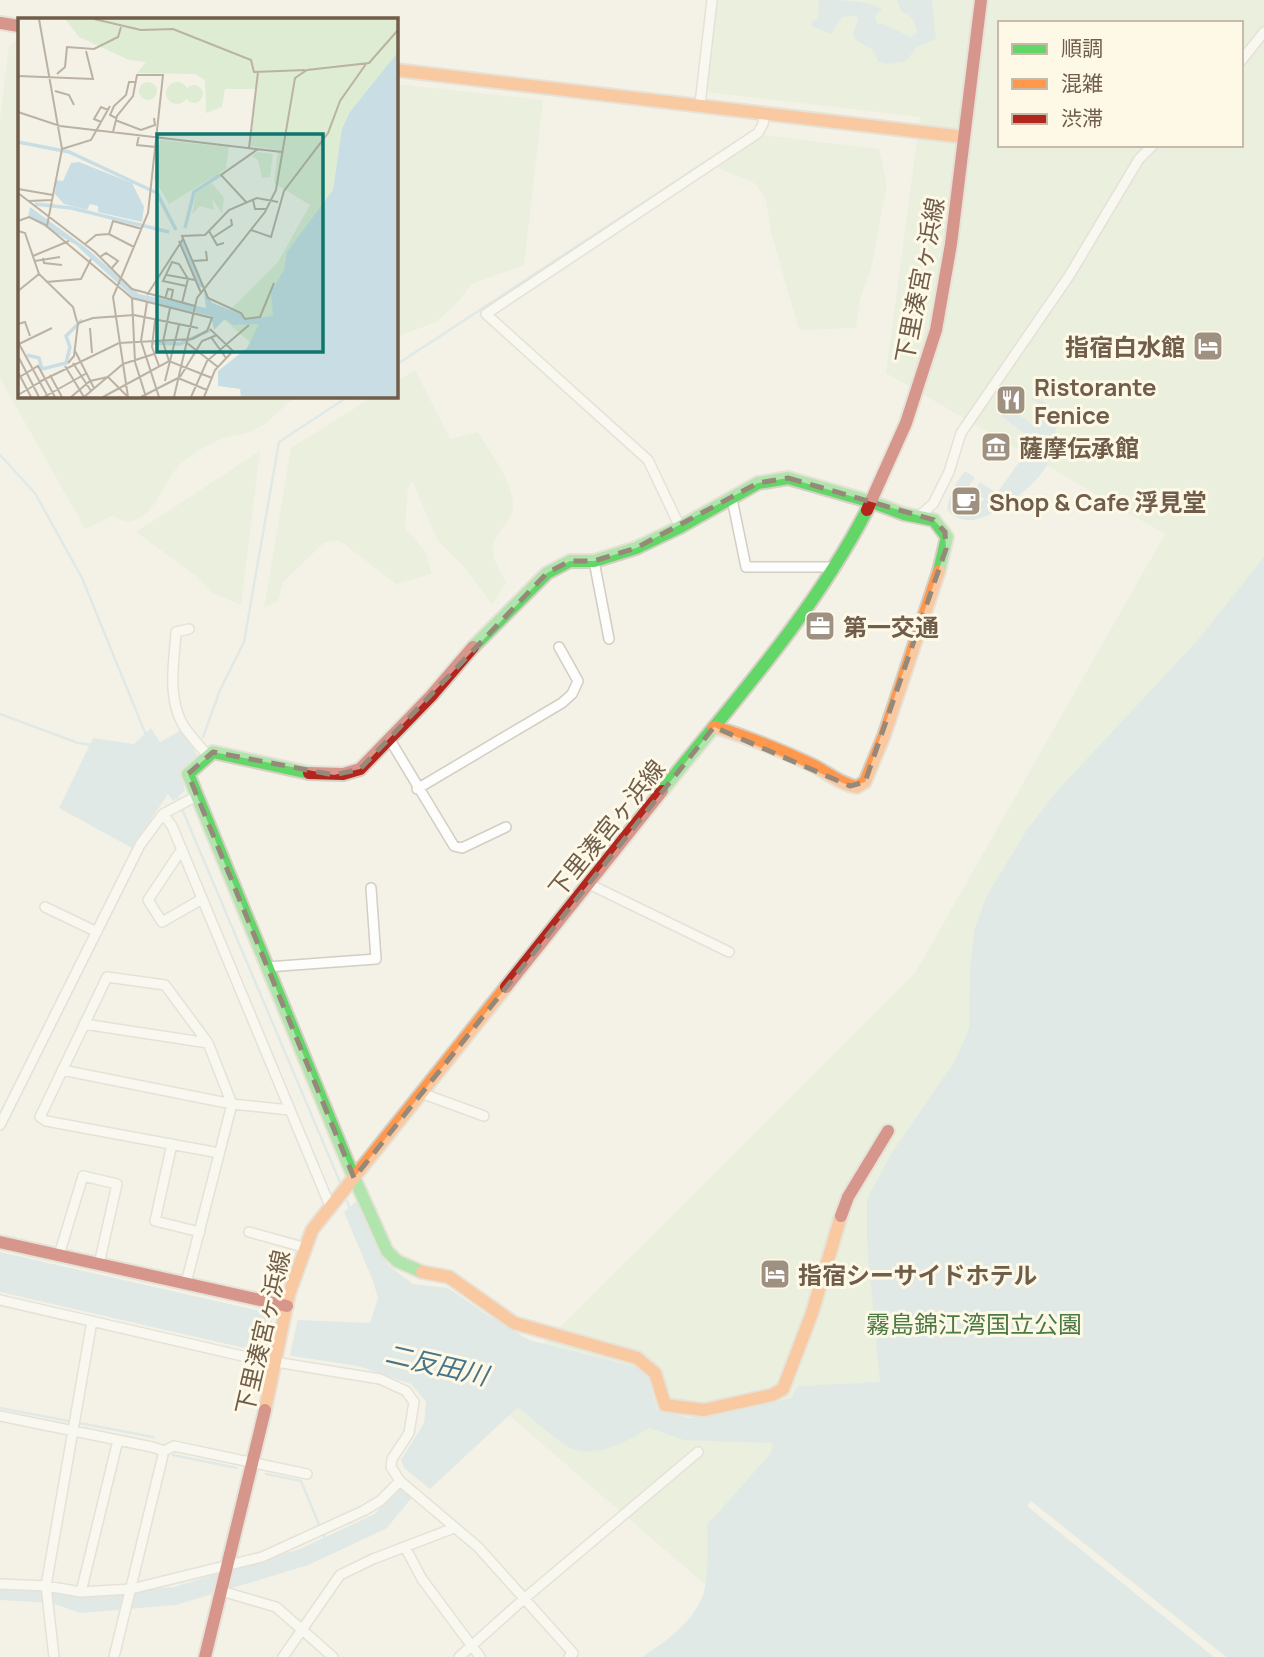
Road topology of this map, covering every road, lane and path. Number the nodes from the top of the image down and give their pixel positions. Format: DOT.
graph roads {
  1 [pos="712,0"];
  2 [pos="981,0"];
  3 [pos="0,23"];
  4 [pos="18,26"];
  5 [pos="1264,32"];
  6 [pos="1243,58"];
  7 [pos="397,70"];
  8 [pos="700,104"];
  9 [pos="765,113"];
  10 [pos="964,137"];
  11 [pos="1151,147"];
  12 [pos="732,499"];
  13 [pos="872,502"];
  14 [pos="919,516"];
  15 [pos="680,527"];
  16 [pos="594,561"];
  17 [pos="836,567"];
  18 [pos="189,629"];
  19 [pos="609,639"];
  20 [pos="559,647"];
  21 [pos="714,727"];
  22 [pos="390,740"];
  23 [pos="208,756"];
  24 [pos="417,789"];
  25 [pos="195,798"];
  26 [pos="167,811"];
  27 [pos="506,827"];
  28 [pos="182,849"];
  29 [pos="589,884"];
  30 [pos="371,888"];
  31 [pos="202,899"];
  32 [pos="45,907"];
  33 [pos="97,932"];
  34 [pos="729,951"];
  35 [pos="267,967"];
  36 [pos="84,1024"];
  37 [pos="208,1043"];
  38 [pos="62,1070"];
  39 [pos="421,1093"];
  40 [pos="232,1104"];
  41 [pos="290,1110"];
  42 [pos="484,1116"];
  43 [pos="0,1125"];
  44 [pos="888,1131"];
  45 [pos="172,1144"];
  46 [pos="219,1153"];
  47 [pos="354,1178"];
  48 [pos="330,1206"];
  49 [pos="200,1232"];
  50 [pos="249,1232"];
  51 [pos="0,1242"];
  52 [pos="303,1247"];
  53 [pos="59,1255"];
  54 [pos="99,1264"];
  55 [pos="186,1283"];
  56 [pos="0,1300"];
  57 [pos="287,1306"];
  58 [pos="92,1321"];
  59 [pos="276,1359"];
  60 [pos="0,1416"];
  61 [pos="74,1425"];
  62 [pos="118,1440"];
  63 [pos="163,1451"];
  64 [pos="698,1452"];
  65 [pos="253,1463"];
  66 [pos="307,1474"];
  67 [pos="400,1480"];
  68 [pos="454,1528"];
  69 [pos="405,1547"];
  70 [pos="228,1565"];
  71 [pos="0,1584"];
  72 [pos="131,1589"];
  73 [pos="222,1589"];
  74 [pos="46,1591"];
  75 [pos="81,1592"];
  76 [pos="525,1598"];
  77 [pos="303,1630"];
  78 [pos="472,1647"];
  79 [pos="54,1657"];
  80 [pos="114,1657"];
  81 [pos="205,1657"];
  82 [pos="283,1657"];
  83 [pos="333,1657"];
  84 [pos="460,1657"];
  85 [pos="480,1657"];
  86 [pos="569,1657"];
  1 -- 8 [label="street"];
  2 -- 10 [label="street, 下里湊宮ヶ浜線"];
  3 -- 4 [label="street"];
  5 -- 6 [label="street"];
  7 -- 8 [label="street"];
  8 -- 9 [label="street"];
  9 -- 10 [label="street"];
  9 -- 15 [label="street"];
  10 -- 13 [label="street, 下里湊宮ヶ浜線"];
  11 -- 14 [label="street"];
  12 -- 13 [label="street"];
  12 -- 15 [label="street"];
  12 -- 17 [label="street"];
  13 -- 14 [label="street"];
  13 -- 17 [label="street, 下里湊宮ヶ浜線"];
  14 -- 21 [label="street"];
  15 -- 16 [label="street"];
  16 -- 19 [label="street"];
  16 -- 22 [label="street"];
  17 -- 21 [label="street, 下里湊宮ヶ浜線"];
  18 -- 23 [label="street"];
  20 -- 24 [label="street"];
  21 -- 29 [label="street, 下里湊宮ヶ浜線"];
  22 -- 23 [label="street"];
  22 -- 24 [label="street"];
  23 -- 25 [label="street"];
  24 -- 27 [label="street"];
  25 -- 26 [label="street"];
  25 -- 35 [label="street"];
  26 -- 28 [label="street"];
  26 -- 33 [label="street"];
  28 -- 31 [label="street"];
  28 -- 31 [label="street"];
  29 -- 34 [label="street"];
  29 -- 39 [label="street, 下里湊宮ヶ浜線"];
  30 -- 35 [label="street"];
  31 -- 41 [label="street"];
  32 -- 33 [label="street"];
  33 -- 43 [label="street"];
  35 -- 47 [label="street"];
  36 -- 37 [label="street"];
  36 -- 37 [label="street"];
  36 -- 38 [label="street"];
  37 -- 40 [label="street"];
  38 -- 40 [label="street"];
  38 -- 45 [label="street"];
  39 -- 42 [label="street"];
  39 -- 47 [label="street, 下里湊宮ヶ浜線"];
  40 -- 41 [label="street"];
  40 -- 46 [label="street"];
  41 -- 48 [label="street"];
  44 -- 47 [label="street"];
  45 -- 46 [label="street"];
  45 -- 49 [label="street"];
  46 -- 49 [label="street"];
  47 -- 48 [label="street, 下里湊宮ヶ浜線"];
  48 -- 52 [label="street, 下里湊宮ヶ浜線"];
  49 -- 55 [label="street"];
  50 -- 52 [label="street"];
  51 -- 53 [label="street"];
  52 -- 57 [label="street, 下里湊宮ヶ浜線"];
  53 -- 54 [label="street"];
  53 -- 54 [label="street"];
  54 -- 55 [label="street"];
  55 -- 57 [label="street"];
  56 -- 58 [label="street"];
  57 -- 59 [label="street, 下里湊宮ヶ浜線"];
  58 -- 59 [label="street"];
  58 -- 61 [label="street"];
  59 -- 65 [label="street, 下里湊宮ヶ浜線"];
  59 -- 67 [label="street"];
  60 -- 61 [label="street"];
  61 -- 62 [label="street"];
  61 -- 74 [label="street"];
  62 -- 63 [label="street"];
  62 -- 75 [label="street"];
  63 -- 65 [label="street"];
  63 -- 72 [label="street"];
  64 -- 76 [label="street"];
  65 -- 66 [label="street"];
  65 -- 70 [label="street, 下里湊宮ヶ浜線"];
  67 -- 68 [label="street"];
  67 -- 70 [label="street"];
  68 -- 69 [label="street"];
  68 -- 76 [label="street"];
  69 -- 77 [label="street"];
  69 -- 78 [label="street"];
  70 -- 72 [label="street"];
  70 -- 73 [label="street, 下里湊宮ヶ浜線"];
  71 -- 74 [label="street"];
  72 -- 75 [label="street"];
  72 -- 80 [label="street"];
  73 -- 77 [label="street"];
  73 -- 81 [label="street, 下里湊宮ヶ浜線"];
  74 -- 75 [label="street"];
  74 -- 79 [label="street"];
  76 -- 78 [label="street"];
  76 -- 86 [label="street"];
  77 -- 82 [label="street"];
  77 -- 83 [label="street"];
  78 -- 84 [label="street"];
  78 -- 85 [label="street"];
}
